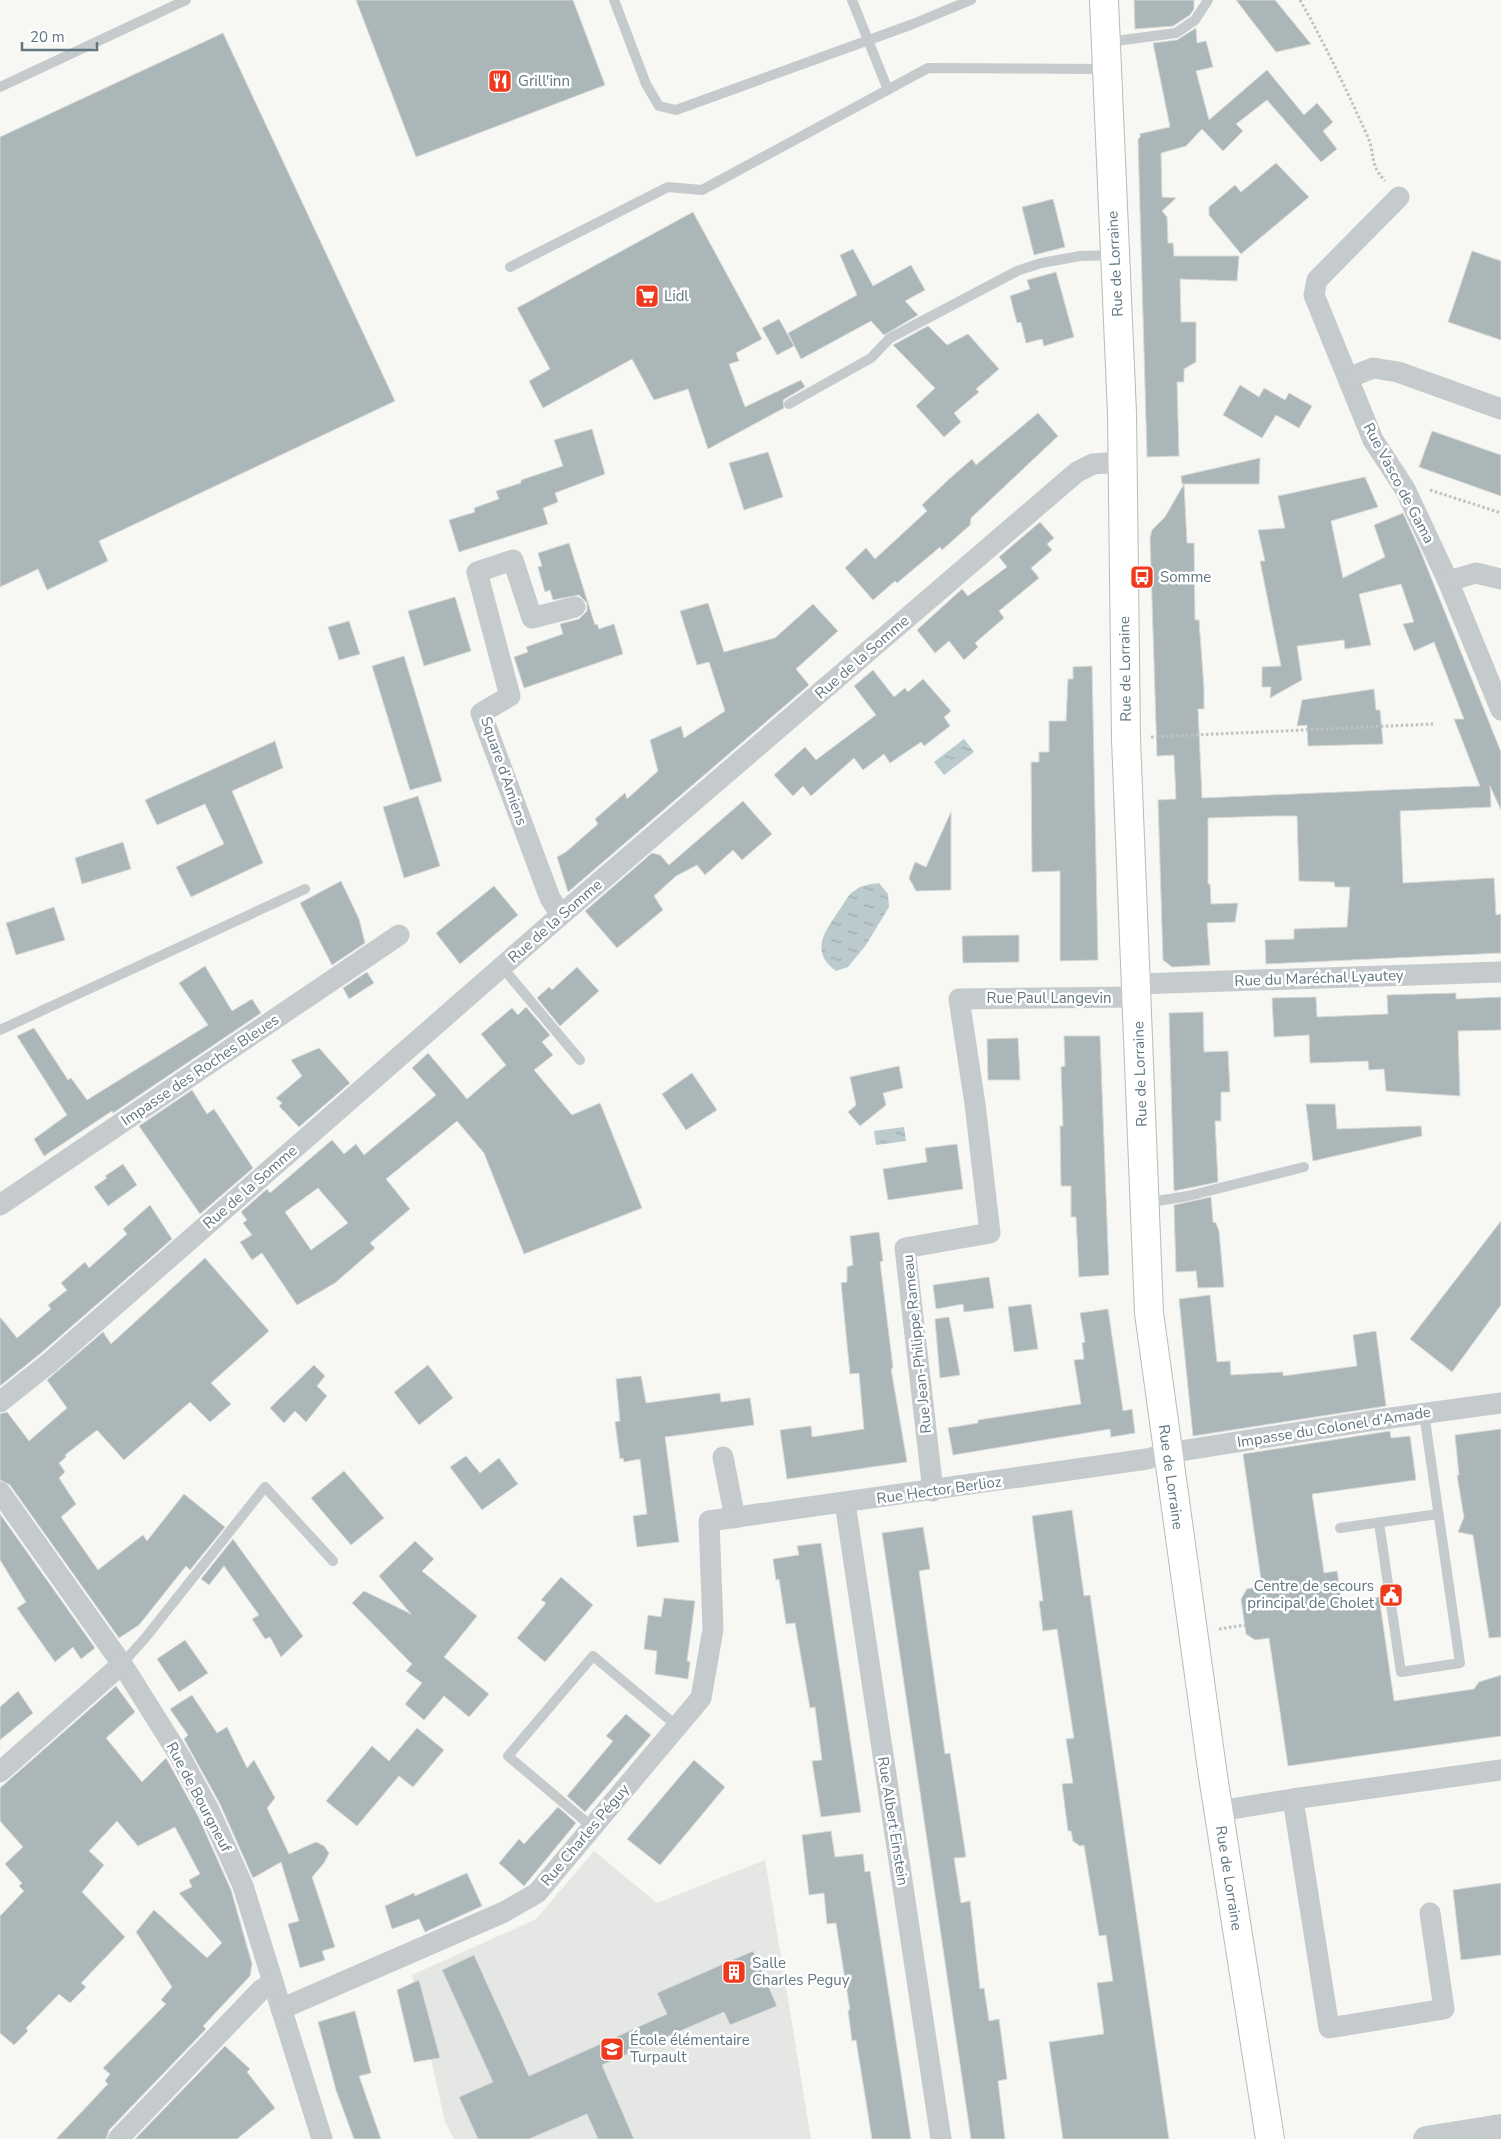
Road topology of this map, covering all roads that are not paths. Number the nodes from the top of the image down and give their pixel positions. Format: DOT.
graph roads {
  1 [pos="186,0"];
  2 [pos="614,0"];
  3 [pos="852,0"];
  4 [pos="971,0"];
  5 [pos="1104,0"];
  6 [pos="1208,0"];
  7 [pos="868,40"];
  8 [pos="1106,56"];
  9 [pos="0,88"];
  10 [pos="888,90"];
  11 [pos="1399,197"];
  12 [pos="1114,255"];
  13 [pos="510,267"];
  14 [pos="1348,378"];
  15 [pos="789,404"];
  16 [pos="1501,409"];
  17 [pos="1121,462"];
  18 [pos="1501,579"];
  19 [pos="1448,581"];
  20 [pos="575,607"];
  21 [pos="1501,710"];
  22 [pos="305,889"];
  23 [pos="561,915"];
  24 [pos="399,935"];
  25 [pos="502,967"];
  26 [pos="1501,972"];
  27 [pos="1138,990"];
  28 [pos="959,999"];
  29 [pos="0,1030"];
  30 [pos="580,1060"];
  31 [pos="1304,1167"];
  32 [pos="1144,1203"];
  33 [pos="0,1206"];
  34 [pos="0,1402"];
  35 [pos="1501,1403"];
  36 [pos="1424,1413"];
  37 [pos="1168,1453"];
  38 [pos="723,1457"];
  39 [pos="933,1491"];
  40 [pos="0,1492"];
  41 [pos="845,1503"];
  42 [pos="1438,1514"];
  43 [pos="735,1518"];
  44 [pos="708,1521"];
  45 [pos="1379,1522"];
  46 [pos="1340,1528"];
  47 [pos="333,1560"];
  48 [pos="122,1664"];
  49 [pos="677,1726"];
  50 [pos="1501,1770"];
  51 [pos="0,1772"];
  52 [pos="1293,1799"];
  53 [pos="1219,1811"];
  54 [pos="591,1826"];
  55 [pos="1430,1913"];
  56 [pos="273,1982"];
  57 [pos="281,2008"];
  58 [pos="1501,2127"];
  59 [pos="118,2139"];
  60 [pos="322,2139"];
  61 [pos="941,2139"];
  62 [pos="1270,2139"];
  63 [pos="1426,2139"];
  1 -- 9 [label="lane"];
  2 -- 7 [label="lane"];
  3 -- 7 [label="lane"];
  4 -- 7 [label="lane"];
  5 -- 8 [label="main road, Rue de Lorraine"];
  6 -- 8 [label="lane"];
  7 -- 10 [label="lane"];
  8 -- 10 [label="lane"];
  8 -- 12 [label="main road, Rue de Lorraine"];
  10 -- 13 [label="lane"];
  11 -- 14 [label="street, Rue Vasco de Gama"];
  12 -- 15 [label="lane"];
  12 -- 17 [label="main road, Rue de Lorraine"];
  14 -- 16 [label="street"];
  14 -- 19 [label="street, Rue Vasco de Gama"];
  17 -- 23 [label="street, Rue de la Somme"];
  17 -- 27 [label="main road, Rue de Lorraine"];
  18 -- 19 [label="street"];
  19 -- 21 [label="street, Rue Vasco de Gama"];
  20 -- 23 [label="street, Square d’Amiens"];
  22 -- 29 [label="lane"];
  23 -- 25 [label="street, Rue de la Somme"];
  24 -- 33 [label="street, Impasse des Roches Bleues"];
  25 -- 30 [label="lane"];
  25 -- 34 [label="street, Rue de la Somme"];
  26 -- 27 [label="street, Rue du Maréchal Lyautey"];
  27 -- 28 [label="street, Rue Paul Langevin"];
  27 -- 32 [label="main road, Rue de Lorraine"];
  28 -- 39 [label="street, Rue Jean-Philippe Rameau"];
  31 -- 32 [label="lane"];
  32 -- 37 [label="main road, Rue de Lorraine"];
  35 -- 36 [label="street, Impasse du Colonel d’Amade"];
  36 -- 37 [label="street, Impasse du Colonel d’Amade"];
  36 -- 42 [label="lane"];
  37 -- 39 [label="street, Rue Hector Berlioz"];
  37 -- 53 [label="main road, Rue de Lorraine"];
  38 -- 43 [label="street"];
  39 -- 41 [label="street, Rue Hector Berlioz"];
  40 -- 48 [label="street, Rue de Bourgneuf"];
  41 -- 43 [label="street, Rue Hector Berlioz"];
  41 -- 61 [label="street, Rue Albert Einstein"];
  42 -- 45 [label="lane"];
  42 -- 45 [label="lane"];
  43 -- 44 [label="street, Rue Hector Berlioz"];
  44 -- 49 [label="street, Rue Charles Péguy"];
  45 -- 46 [label="lane"];
  47 -- 48 [label="lane"];
  48 -- 51 [label="street"];
  48 -- 56 [label="street, Rue de Bourgneuf"];
  49 -- 54 [label="street, Rue Charles Péguy"];
  49 -- 54 [label="lane"];
  50 -- 52 [label="street"];
  52 -- 53 [label="street"];
  52 -- 55 [label="street"];
  53 -- 62 [label="main road, Rue de Lorraine"];
  54 -- 57 [label="street, Rue Charles Péguy"];
  56 -- 57 [label="street, Rue de Bourgneuf"];
  56 -- 59 [label="street"];
  57 -- 60 [label="street, Rue de Bourgneuf"];
  58 -- 63 [label="street"];
}
